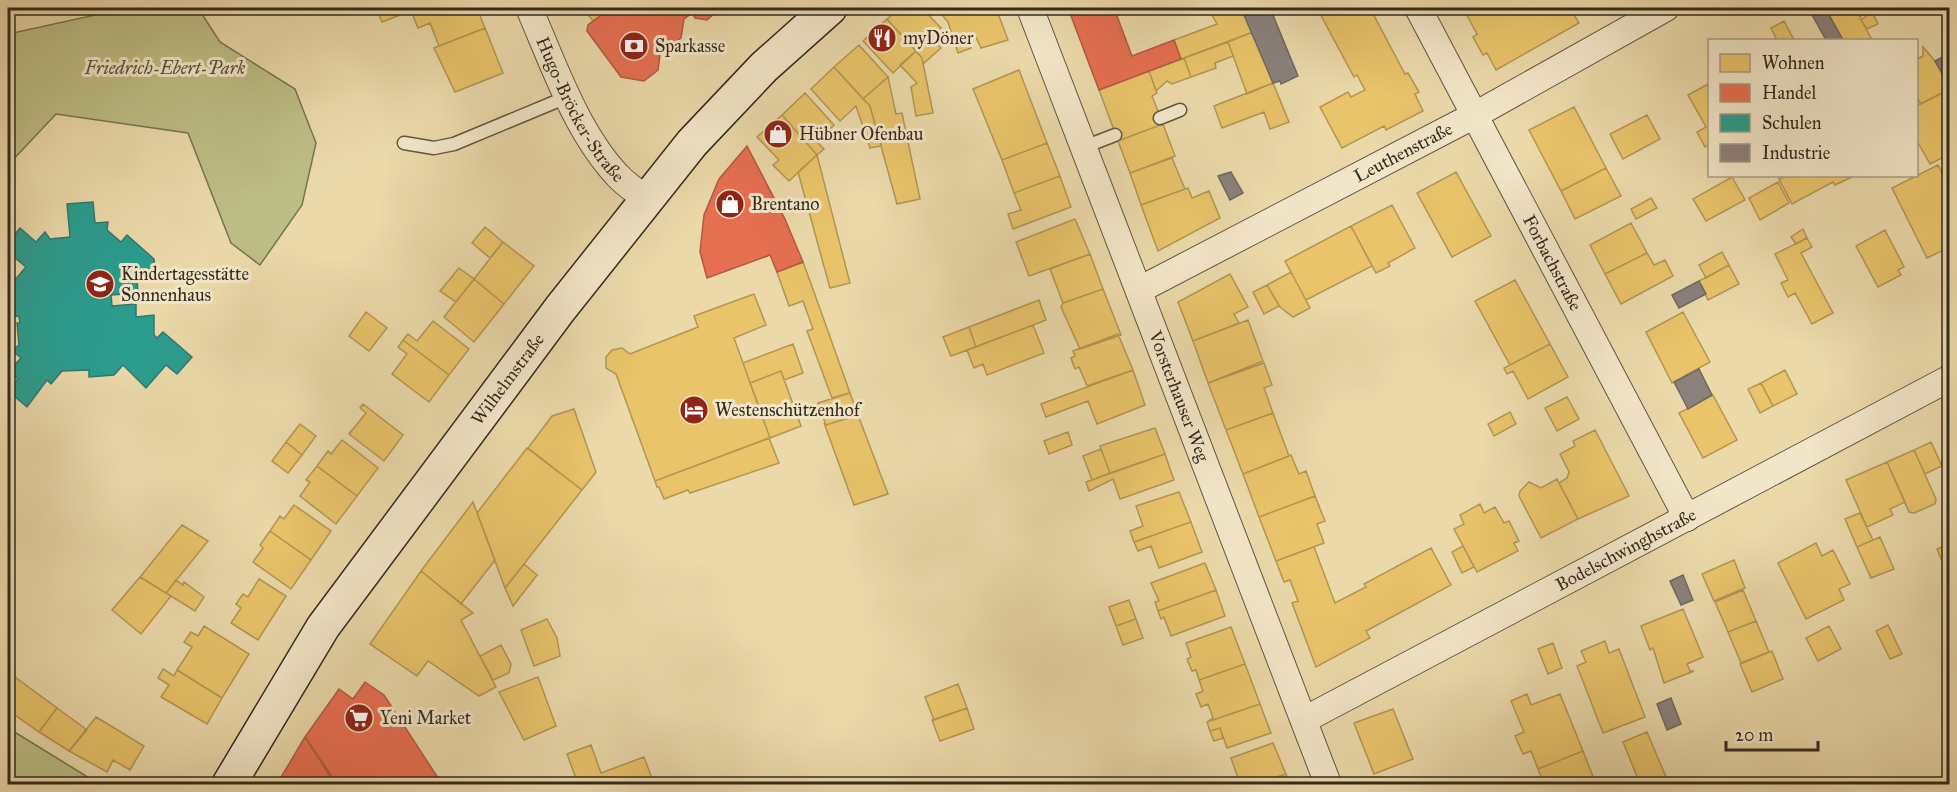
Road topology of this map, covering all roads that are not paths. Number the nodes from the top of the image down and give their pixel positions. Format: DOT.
graph roads {
  1 [pos="529,8"];
  2 [pos="830,8"];
  3 [pos="1030,8"];
  4 [pos="1418,8"];
  5 [pos="1666,8"];
  6 [pos="567,97"];
  7 [pos="1180,110"];
  8 [pos="1475,115"];
  9 [pos="1160,118"];
  10 [pos="1115,135"];
  11 [pos="404,143"];
  12 [pos="1084,147"];
  13 [pos="646,199"];
  14 [pos="1139,290"];
  15 [pos="1950,378"];
  16 [pos="1687,518"];
  17 [pos="1304,720"];
  18 [pos="229,784"];
  19 [pos="1328,784"];
  1 -- 6 [label="street, Hugo-Bröcker-Straße"];
  2 -- 13 [label="main road, Wilhelmstraße"];
  3 -- 12 [label="street, Vorsterhauser Weg"];
  4 -- 8 [label="street, Forbachstraße"];
  5 -- 8 [label="street, Leuthenstraße"];
  6 -- 11 [label="lane"];
  6 -- 13 [label="street, Hugo-Bröcker-Straße"];
  7 -- 9 [label="lane"];
  8 -- 14 [label="street, Leuthenstraße"];
  8 -- 16 [label="street, Forbachstraße"];
  10 -- 12 [label="lane"];
  12 -- 14 [label="street, Vorsterhauser Weg"];
  13 -- 18 [label="main road, Wilhelmstraße"];
  14 -- 17 [label="street, Vorsterhauser Weg"];
  15 -- 16 [label="street, Bodelschwinghstraße"];
  16 -- 17 [label="street, Bodelschwinghstraße"];
  17 -- 19 [label="street, Vorsterhauser Weg"];
}
